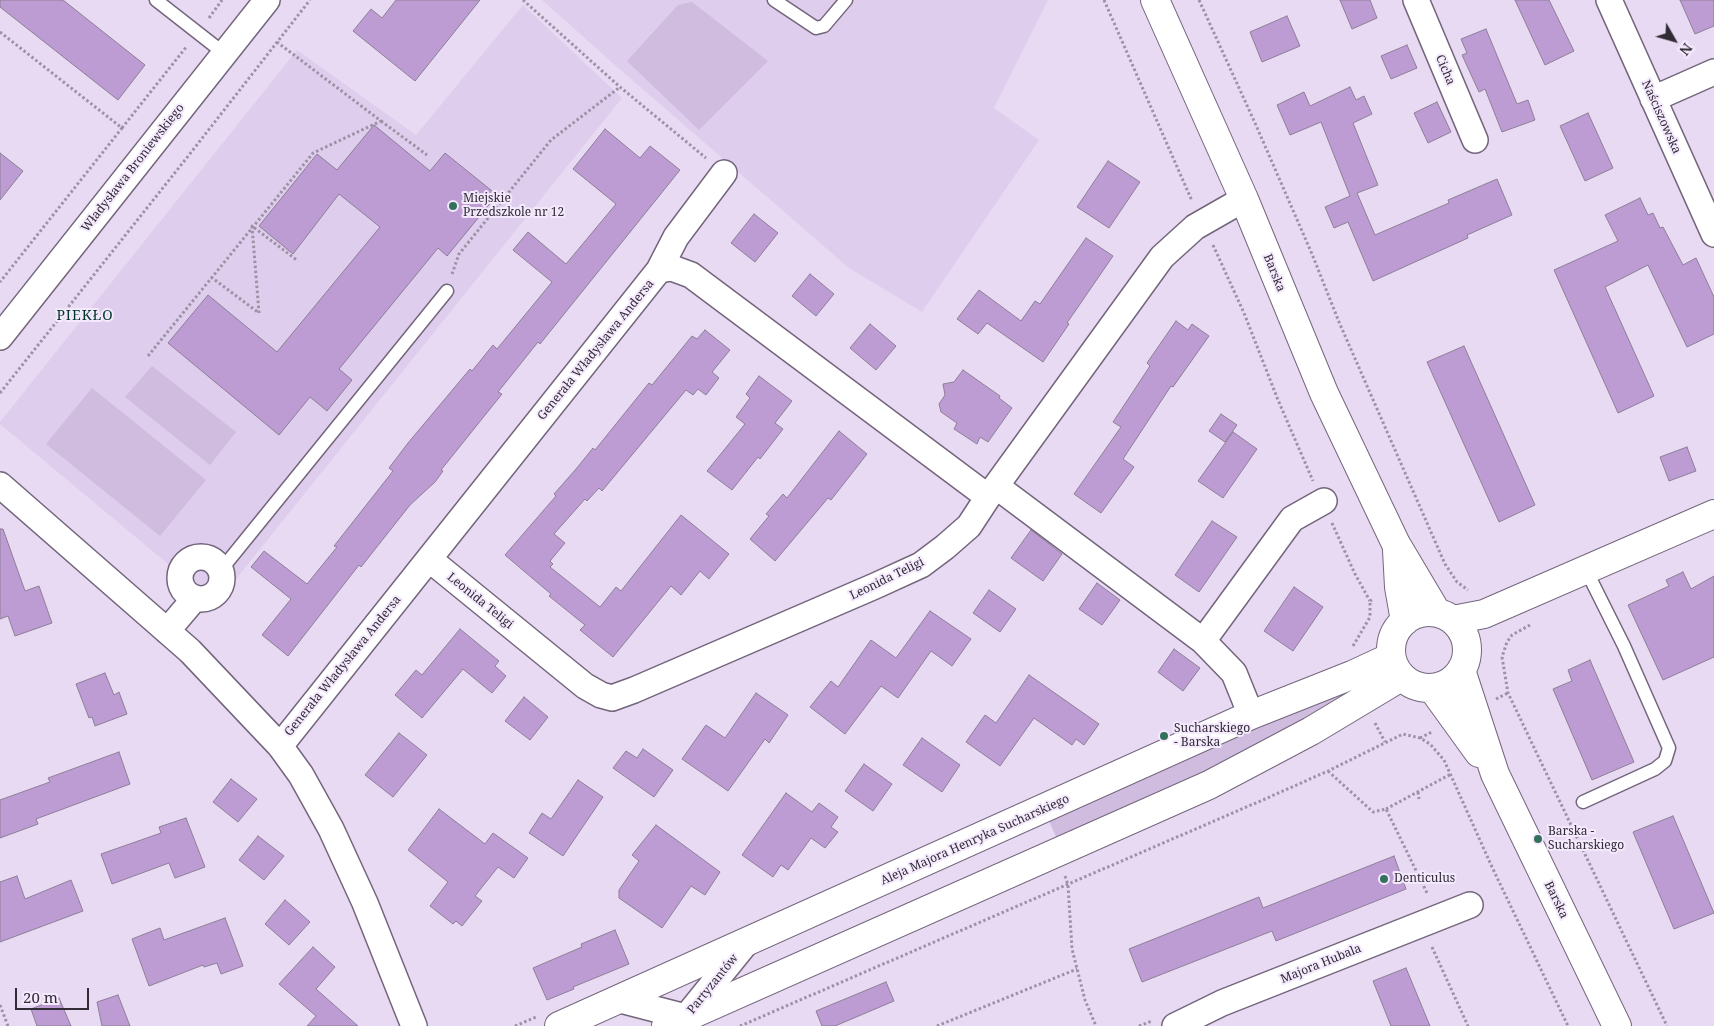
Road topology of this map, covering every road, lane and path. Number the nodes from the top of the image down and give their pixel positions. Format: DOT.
graph roads {
  1 [pos="156,0"];
  2 [pos="222,0"];
  3 [pos="267,0"];
  4 [pos="310,0"];
  5 [pos="523,0"];
  6 [pos="774,0"];
  7 [pos="846,0"];
  8 [pos="1104,0"];
  9 [pos="1155,0"];
  10 [pos="1199,0"];
  11 [pos="1416,0"];
  12 [pos="1609,0"];
  13 [pos="0,32"];
  14 [pos="198,32"];
  15 [pos="277,42"];
  16 [pos="224,54"];
  17 [pos="1714,72"];
  18 [pos="620,88"];
  19 [pos="1652,99"];
  20 [pos="381,121"];
  21 [pos="122,128"];
  22 [pos="1475,140"];
  23 [pos="427,155"];
  24 [pos="724,173"];
  25 [pos="1244,199"];
  26 [pos="1204,222"];
  27 [pos="252,226"];
  28 [pos="1714,234"];
  29 [pos="298,261"];
  30 [pos="659,270"];
  31 [pos="212,277"];
  32 [pos="0,282"];
  33 [pos="447,291"];
  34 [pos="0,336"];
  35 [pos="148,356"];
  36 [pos="0,393"];
  37 [pos="0,485"];
  38 [pos="992,491"];
  39 [pos="1323,502"];
  40 [pos="1714,514"];
  41 [pos="1396,544"];
  42 [pos="429,559"];
  43 [pos="1445,564"];
  44 [pos="220,570"];
  45 [pos="1586,570"];
  46 [pos="195,598"];
  47 [pos="1370,601"];
  48 [pos="1445,616"];
  49 [pos="1405,621"];
  50 [pos="167,631"];
  51 [pos="1203,641"];
  52 [pos="1464,658"];
  53 [pos="1396,667"];
  54 [pos="1432,688"];
  55 [pos="1508,693"];
  56 [pos="1251,715"];
  57 [pos="280,746"];
  58 [pos="1328,771"];
  59 [pos="1451,774"];
  60 [pos="1495,774"];
  61 [pos="1418,792"];
  62 [pos="1419,799"];
  63 [pos="1583,802"];
  64 [pos="1386,809"];
  65 [pos="1058,853"];
  66 [pos="1068,884"];
  67 [pos="1428,898"];
  68 [pos="1470,905"];
  69 [pos="1421,924"];
  70 [pos="746,943"];
  71 [pos="1077,969"];
  72 [pos="620,1000"];
  73 [pos="0,1005"];
  74 [pos="1166,1022"];
  75 [pos="681,1023"];
  76 [pos="8,1026"];
  77 [pos="414,1026"];
  78 [pos="559,1026"];
  79 [pos="740,1026"];
  80 [pos="937,1026"];
  81 [pos="1096,1026"];
  82 [pos="1139,1026"];
  83 [pos="1468,1026"];
  84 [pos="1568,1026"];
  85 [pos="1617,1026"];
  86 [pos="1667,1026"];
  1 -- 14 [label="lane"];
  2 -- 14 [label="path"];
  3 -- 16 [label="street, Władysława Broniewskiego"];
  4 -- 15 [label="path"];
  5 -- 18 [label="path"];
  6 -- 7 [label="lane"];
  8 -- 26 [label="path"];
  9 -- 25 [label="street, Barska"];
  10 -- 43 [label="path"];
  11 -- 22 [label="street, Cicha"];
  12 -- 19 [label="street, Naściszowska"];
  13 -- 21 [label="path"];
  14 -- 16 [label="lane"];
  14 -- 21 [label="path"];
  15 -- 20 [label="path"];
  15 -- 36 [label="path"];
  16 -- 34 [label="street, Władysława Broniewskiego"];
  17 -- 19 [label="street"];
  18 -- 24 [label="path"];
  18 -- 33 [label="path"];
  19 -- 28 [label="street, Naściszowska"];
  20 -- 23 [label="path"];
  20 -- 27 [label="path"];
  21 -- 32 [label="path"];
  24 -- 30 [label="street"];
  25 -- 26 [label="street, Leonida Teligi"];
  25 -- 41 [label="street, Barska"];
  26 -- 38 [label="street, Leonida Teligi"];
  26 -- 39 [label="path"];
  27 -- 29 [label="path"];
  27 -- 31 [label="path"];
  27 -- 31 [label="path"];
  30 -- 38 [label="street, Generała Władysława Andersa"];
  30 -- 42 [label="street, Generała Władysława Andersa"];
  31 -- 35 [label="path"];
  33 -- 44 [label="lane"];
  37 -- 50 [label="street"];
  38 -- 42 [label="street, Leonida Teligi"];
  38 -- 51 [label="street, Generała Władysława Andersa"];
  39 -- 47 [label="path"];
  39 -- 51 [label="street"];
  40 -- 45 [label="street"];
  41 -- 48 [label="street, Barska"];
  41 -- 49 [label="street, Barska"];
  42 -- 57 [label="street, Generała Władysława Andersa"];
  44 -- 46 [label="street"];
  44 -- 46 [label="street"];
  45 -- 48 [label="street"];
  45 -- 52 [label="street"];
  45 -- 63 [label="lane"];
  46 -- 50 [label="street"];
  48 -- 49 [label="street"];
  48 -- 52 [label="street"];
  49 -- 53 [label="street"];
  50 -- 57 [label="street"];
  51 -- 56 [label="street, Generała Władysława Andersa"];
  52 -- 54 [label="street"];
  52 -- 60 [label="street, Barska"];
  53 -- 54 [label="street"];
  53 -- 56 [label="street, Aleja Majora Henryka Sucharskiego"];
  53 -- 65 [label="street"];
  54 -- 60 [label="street, Barska"];
  55 -- 86 [label="path"];
  56 -- 70 [label="street, Aleja Majora Henryka Sucharskiego"];
  57 -- 77 [label="street"];
  58 -- 59 [label="path"];
  58 -- 64 [label="path"];
  58 -- 66 [label="path"];
  59 -- 61 [label="path"];
  59 -- 84 [label="path"];
  60 -- 85 [label="street, Barska"];
  61 -- 62 [label="path"];
  61 -- 64 [label="path"];
  64 -- 67 [label="path"];
  65 -- 66 [label="path"];
  65 -- 75 [label="street"];
  66 -- 71 [label="path"];
  66 -- 79 [label="path"];
  68 -- 69 [label="street, Majora Hubala"];
  69 -- 74 [label="street, Majora Hubala"];
  69 -- 83 [label="path"];
  70 -- 72 [label="street, Aleja Majora Henryka Sucharskiego"];
  70 -- 75 [label="street, Partyzantów"];
  71 -- 80 [label="path"];
  71 -- 81 [label="path"];
  72 -- 75 [label="street"];
  72 -- 78 [label="street, Aleja Majora Henryka Sucharskiego"];
  73 -- 76 [label="path"];
  74 -- 82 [label="path"];
}
